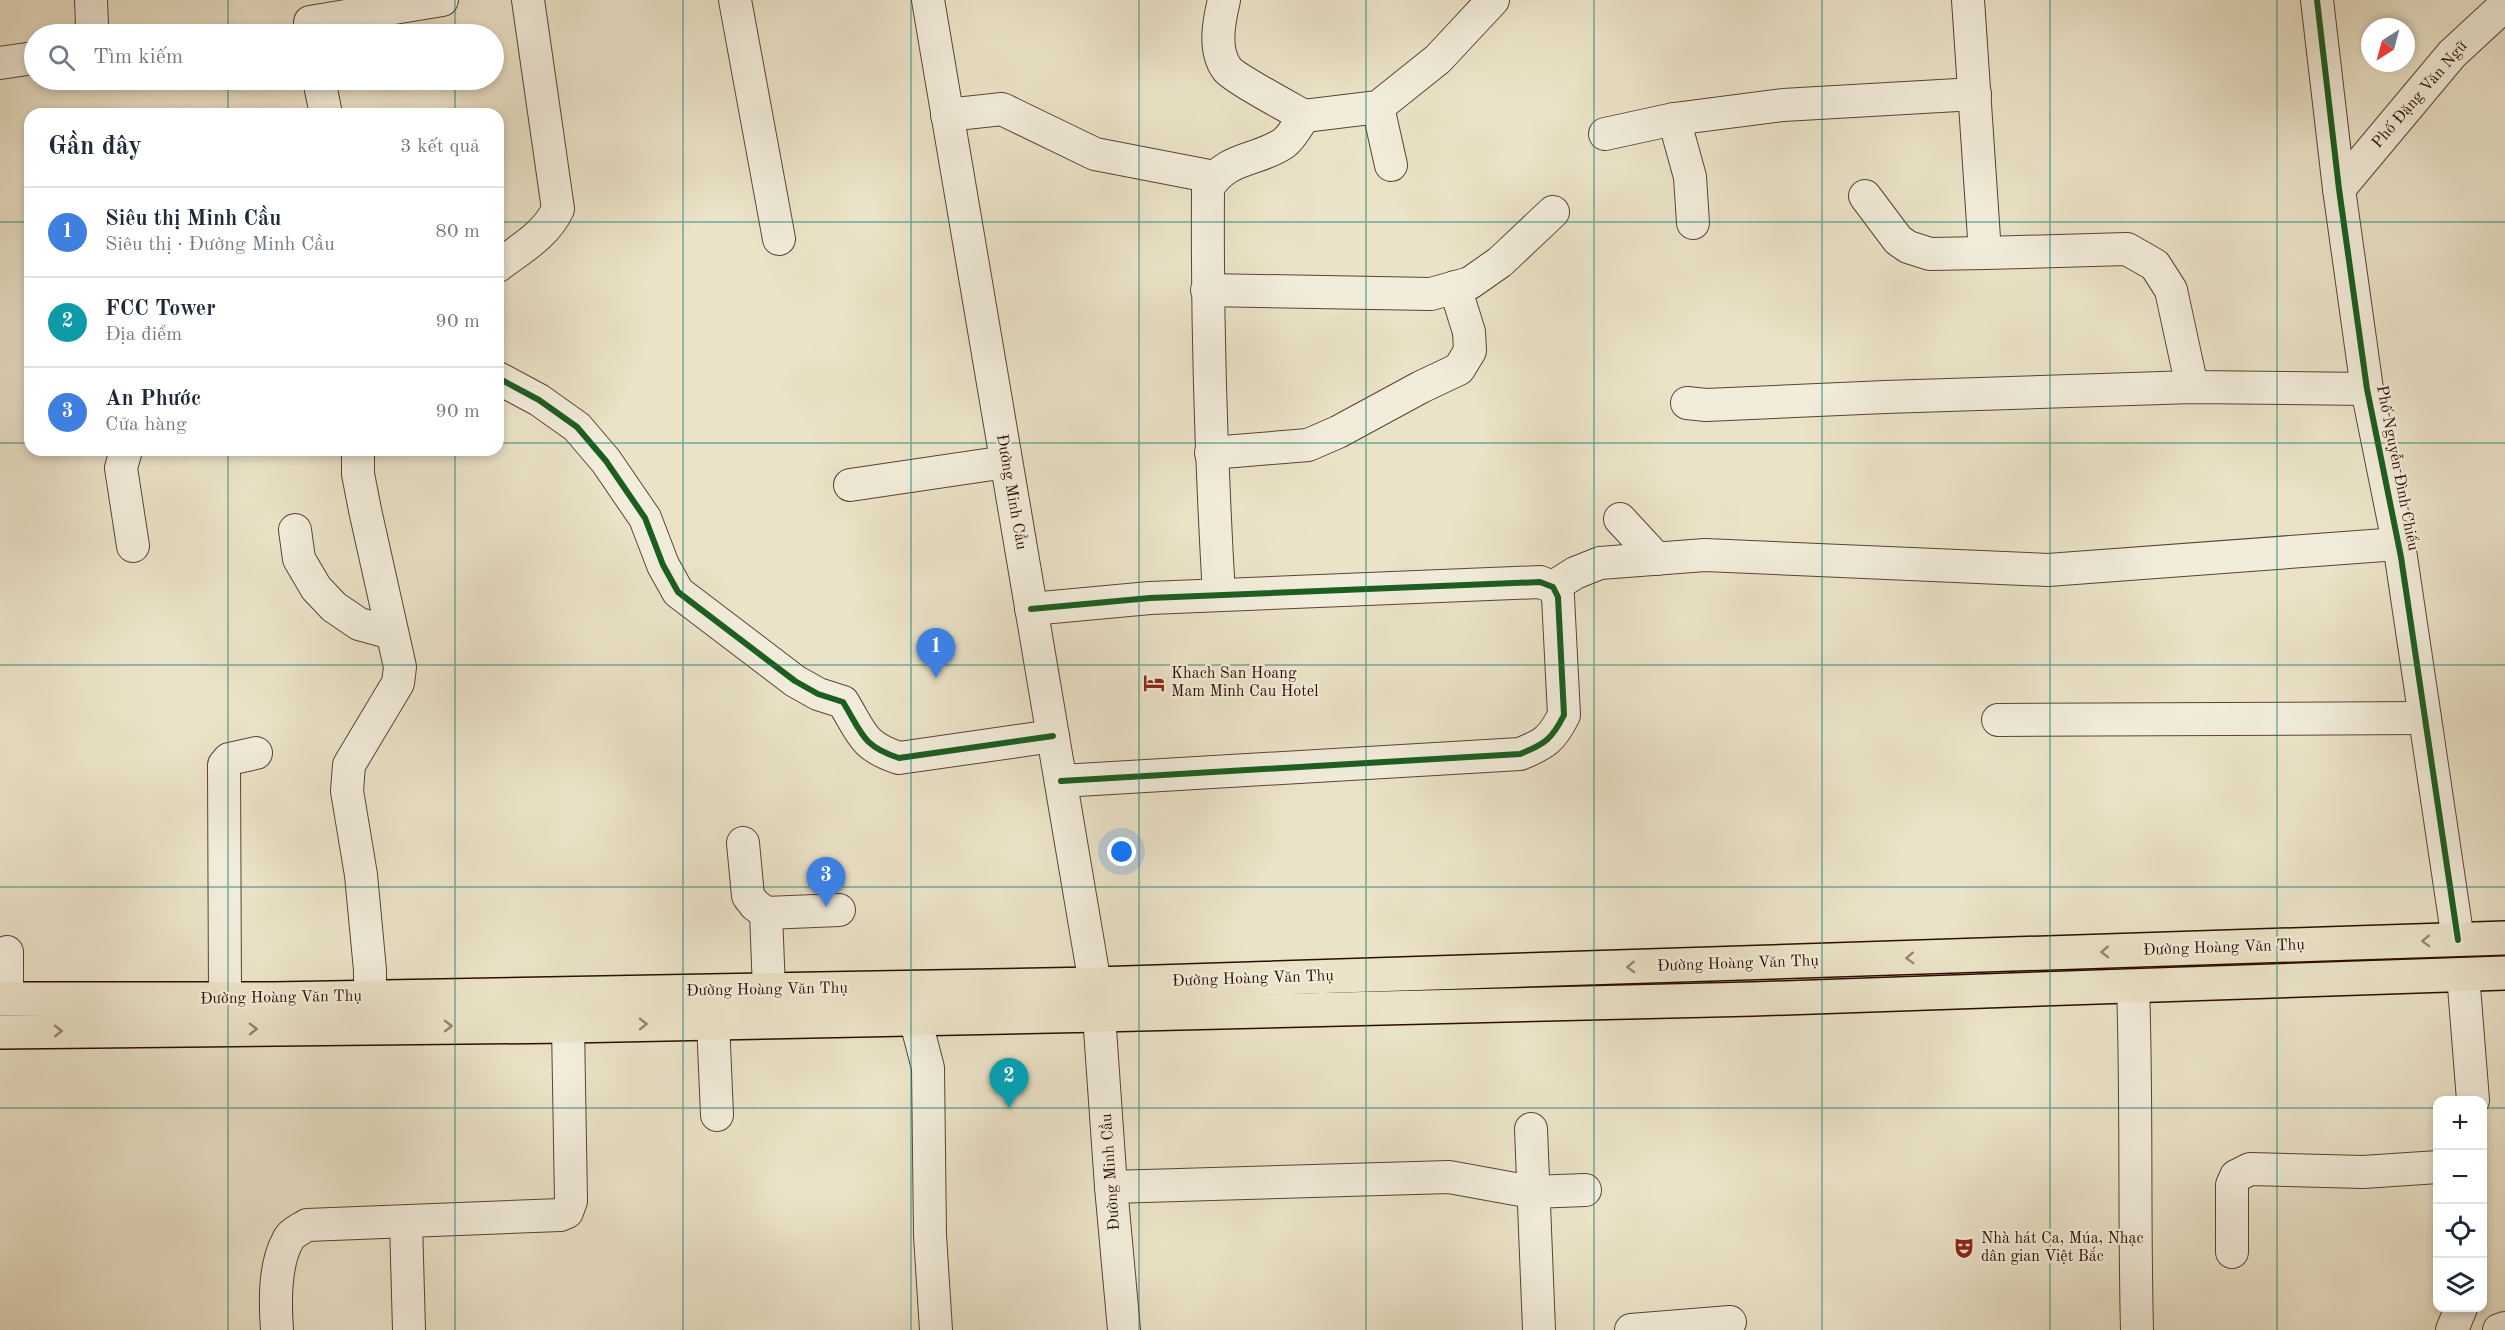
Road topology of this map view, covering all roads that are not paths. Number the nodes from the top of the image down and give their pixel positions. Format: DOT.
graph roads {
  1 [pos="91,0"];
  2 [pos="442,0"];
  3 [pos="528,0"];
  4 [pos="735,0"];
  5 [pos="928,0"];
  6 [pos="1224,0"];
  7 [pos="1492,0"];
  8 [pos="1968,0"];
  9 [pos="2317,0"];
  10 [pos="2505,5"];
  11 [pos="310,19"];
  12 [pos="92,24"];
  13 [pos="24,59"];
  14 [pos="0,63"];
  15 [pos="321,90"];
  16 [pos="1975,94"];
  17 [pos="1378,107"];
  18 [pos="325,108"];
  19 [pos="947,115"];
  20 [pos="1304,116"];
  21 [pos="1674,119"];
  22 [pos="1605,134"];
  23 [pos="1391,165"];
  24 [pos="1214,177"];
  25 [pos="2339,189"];
  26 [pos="1865,196"];
  27 [pos="1553,212"];
  28 [pos="1693,222"];
  29 [pos="779,238"];
  30 [pos="1985,253"];
  31 [pos="504,262"];
  32 [pos="1455,287"];
  33 [pos="1207,290"];
  34 [pos="504,381"];
  35 [pos="2192,387"];
  36 [pos="2367,389"];
  37 [pos="1687,403"];
  38 [pos="1211,453"];
  39 [pos="124,456"];
  40 [pos="358,456"];
  41 [pos="1006,462"];
  42 [pos="850,485"];
  43 [pos="1620,519"];
  44 [pos="295,530"];
  45 [pos="2398,544"];
  46 [pos="133,546"];
  47 [pos="1657,559"];
  48 [pos="1553,587"];
  49 [pos="1219,595"];
  50 [pos="1031,609"];
  51 [pos="392,633"];
  52 [pos="2425,718"];
  53 [pos="1998,720"];
  54 [pos="1053,736"];
  55 [pos="256,753"];
  56 [pos="1061,781"];
  57 [pos="743,843"];
  58 [pos="839,910"];
  59 [pos="766,913"];
  60 [pos="2505,938"];
  61 [pos="2458,940"];
  62 [pos="1753,963"];
  63 [pos="2505,973"];
  64 [pos="2463,974"];
  65 [pos="4,979"];
  66 [pos="2133,986"];
  67 [pos="769,990"];
  68 [pos="370,997"];
  69 [pos="225,999"];
  70 [pos="1753,999"];
  71 [pos="1097,1000"];
  72 [pos="553,1015"];
  73 [pos="915,1018"];
  74 [pos="713,1022"];
  75 [pos="3,1032"];
  76 [pos="2473,1096"];
  77 [pos="717,1115"];
  78 [pos="1531,1129"];
  79 [pos="2433,1167"];
  80 [pos="1111,1187"];
  81 [pos="1585,1190"];
  82 [pos="1532,1192"];
  83 [pos="406,1222"];
  84 [pos="2232,1252"];
  85 [pos="2460,1312"];
  86 [pos="1730,1322"];
  87 [pos="2505,1328"];
  88 [pos="277,1330"];
  89 [pos="409,1330"];
  90 [pos="936,1330"];
  91 [pos="1124,1330"];
  92 [pos="1539,1330"];
  93 [pos="1631,1330"];
  94 [pos="2137,1330"];
  95 [pos="2452,1330"];
  96 [pos="2499,1330"];
  1 -- 12 [label="street"];
  2 -- 11 [label="street"];
  3 -- 31 [label="street"];
  4 -- 29 [label="street"];
  5 -- 19 [label="street, Đường Minh Cầu"];
  6 -- 20 [label="street"];
  7 -- 17 [label="street"];
  8 -- 16 [label="street"];
  9 -- 25 [label="street, Phố Nguyễn Đình Chiểu"];
  10 -- 25 [label="street, Phố Đặng Văn Ngữ"];
  13 -- 14 [label="street"];
  15 -- 18 [label="street"];
  16 -- 21 [label="street"];
  16 -- 30 [label="street"];
  17 -- 20 [label="street"];
  17 -- 23 [label="street"];
  19 -- 24 [label="street"];
  19 -- 41 [label="street, Đường Minh Cầu"];
  20 -- 24 [label="street"];
  21 -- 22 [label="street"];
  21 -- 28 [label="street"];
  24 -- 33 [label="street"];
  25 -- 36 [label="street, Phố Nguyễn Đình Chiểu"];
  26 -- 30 [label="street"];
  27 -- 32 [label="street"];
  30 -- 35 [label="street"];
  32 -- 33 [label="street"];
  32 -- 38 [label="street"];
  33 -- 38 [label="street"];
  34 -- 54 [label="street"];
  35 -- 36 [label="street"];
  35 -- 37 [label="street"];
  36 -- 45 [label="street, Phố Nguyễn Đình Chiểu"];
  38 -- 49 [label="street"];
  39 -- 46 [label="street"];
  40 -- 51 [label="street"];
  41 -- 42 [label="street"];
  41 -- 50 [label="street, Đường Minh Cầu"];
  43 -- 47 [label="street"];
  44 -- 51 [label="street"];
  45 -- 47 [label="street"];
  45 -- 52 [label="street, Phố Nguyễn Đình Chiểu"];
  47 -- 48 [label="street"];
  48 -- 49 [label="street"];
  48 -- 56 [label="street"];
  49 -- 50 [label="street"];
  50 -- 54 [label="street, Đường Minh Cầu"];
  51 -- 68 [label="street"];
  52 -- 53 [label="street"];
  52 -- 61 [label="street, Phố Nguyễn Đình Chiểu"];
  54 -- 56 [label="street, Đường Minh Cầu"];
  55 -- 69 [label="street"];
  56 -- 71 [label="street, Đường Minh Cầu"];
  57 -- 59 [label="street"];
  58 -- 59 [label="street"];
  59 -- 67 [label="street"];
  60 -- 61 [label="main road, Đường Hoàng Văn Thụ"];
  61 -- 62 [label="main road, Đường Hoàng Văn Thụ, one-way"];
  61 -- 64 [label="main road"];
  62 -- 70 [label="main road"];
  62 -- 71 [label="main road, Đường Hoàng Văn Thụ, one-way"];
  63 -- 64 [label="main road, Đường Hoàng Văn Thụ"];
  64 -- 66 [label="main road, Đường Hoàng Văn Thụ"];
  64 -- 76 [label="street"];
  65 -- 69 [label="main road, Đường Hoàng Văn Thụ"];
  65 -- 75 [label="main road"];
  66 -- 70 [label="main road, Đường Hoàng Văn Thụ"];
  66 -- 94 [label="street"];
  67 -- 71 [label="main road, Đường Hoàng Văn Thụ"];
  67 -- 72 [label="main road, Đường Hoàng Văn Thụ"];
  68 -- 69 [label="main road, Đường Hoàng Văn Thụ"];
  68 -- 72 [label="main road, Đường Hoàng Văn Thụ"];
  70 -- 71 [label="main road, Đường Hoàng Văn Thụ"];
  71 -- 73 [label="main road, Đường Hoàng Văn Thụ"];
  71 -- 80 [label="street, Đường Minh Cầu"];
  72 -- 74 [label="main road, Đường Hoàng Văn Thụ, one-way"];
  75 -- 72 [label="main road, Đường Hoàng Văn Thụ, one-way"];
  72 -- 83 [label="street"];
  73 -- 74 [label="main road, Đường Hoàng Văn Thụ"];
  73 -- 90 [label="street"];
  74 -- 77 [label="street"];
  78 -- 82 [label="street"];
  79 -- 84 [label="street"];
  80 -- 82 [label="street"];
  80 -- 91 [label="street, Đường Minh Cầu"];
  81 -- 82 [label="street"];
  82 -- 92 [label="street"];
  83 -- 88 [label="street"];
  83 -- 89 [label="street"];
  85 -- 95 [label="street"];
  86 -- 93 [label="street"];
  87 -- 96 [label="street"];
}
